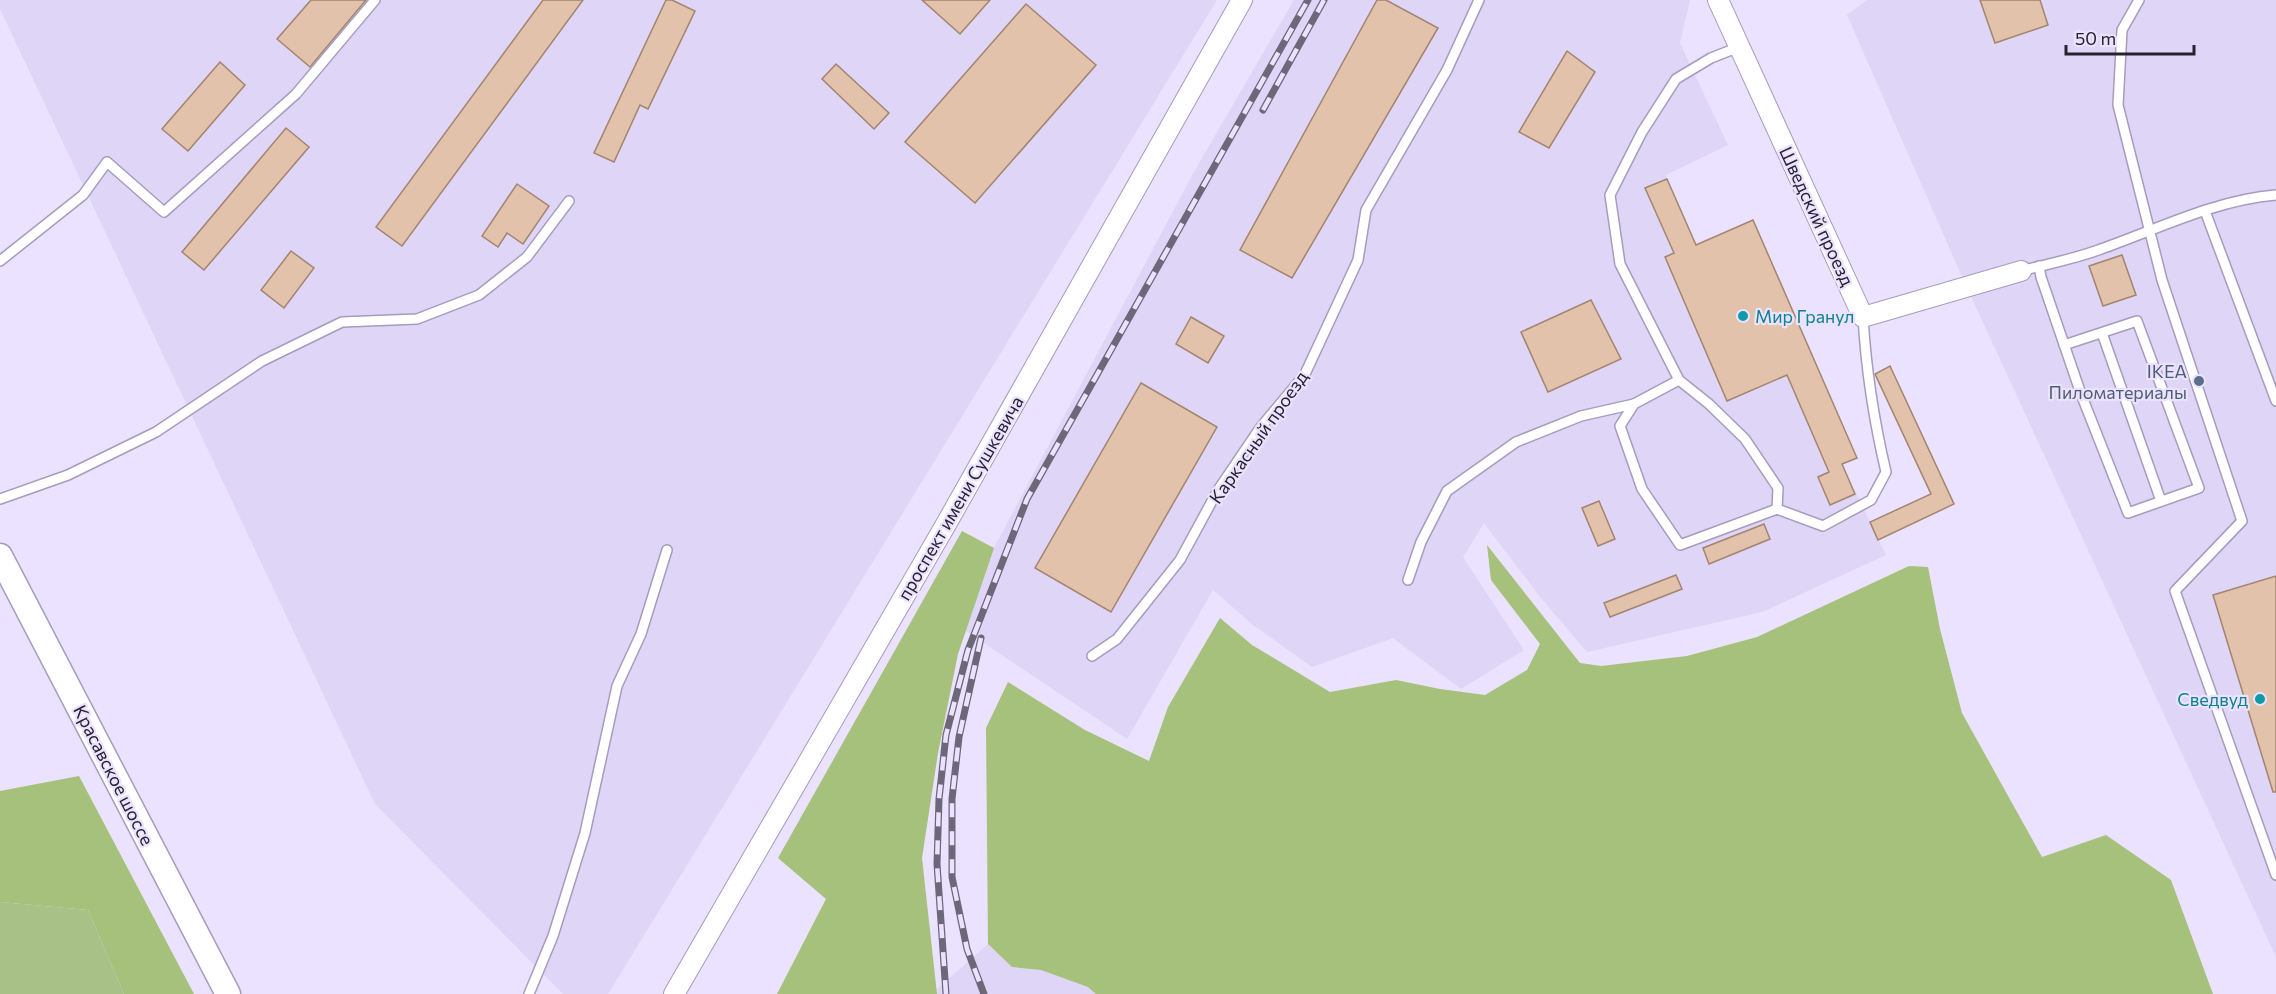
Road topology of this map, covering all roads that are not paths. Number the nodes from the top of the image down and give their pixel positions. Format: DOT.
graph roads {
  1 [pos="375,0"];
  2 [pos="1242,0"];
  3 [pos="1479,0"];
  4 [pos="1718,0"];
  5 [pos="2139,0"];
  6 [pos="1739,47"];
  7 [pos="2276,195"];
  8 [pos="569,201"];
  9 [pos="2205,211"];
  10 [pos="2149,230"];
  11 [pos="0,261"];
  12 [pos="2030,269"];
  13 [pos="1863,317"];
  14 [pos="2102,333"];
  15 [pos="2064,345"];
  16 [pos="1679,380"];
  17 [pos="2276,401"];
  18 [pos="1634,404"];
  19 [pos="0,499"];
  20 [pos="2161,501"];
  21 [pos="1777,509"];
  22 [pos="666,550"];
  23 [pos="0,555"];
  24 [pos="1408,580"];
  25 [pos="1092,656"];
  26 [pos="2276,876"];
  27 [pos="228,994"];
  28 [pos="530,994"];
  29 [pos="674,994"];
  1 -- 11 [label="lane"];
  2 -- 29 [label="street, проспект имени Сушкевича"];
  3 -- 25 [label="lane, Каркасный проезд"];
  4 -- 6 [label="street, Шведский проезд"];
  5 -- 10 [label="lane"];
  6 -- 13 [label="street, Шведский проезд"];
  6 -- 16 [label="lane"];
  7 -- 9 [label="lane"];
  8 -- 19 [label="lane"];
  9 -- 10 [label="lane"];
  9 -- 17 [label="lane"];
  10 -- 12 [label="lane"];
  10 -- 26 [label="lane"];
  12 -- 13 [label="street"];
  12 -- 15 [label="lane"];
  13 -- 21 [label="lane"];
  14 -- 15 [label="lane"];
  14 -- 20 [label="lane"];
  14 -- 20 [label="lane"];
  15 -- 20 [label="lane"];
  16 -- 18 [label="lane"];
  16 -- 21 [label="lane"];
  18 -- 21 [label="lane"];
  18 -- 24 [label="lane"];
  22 -- 28 [label="lane"];
  23 -- 27 [label="street, Красавское шоссе"];
}
